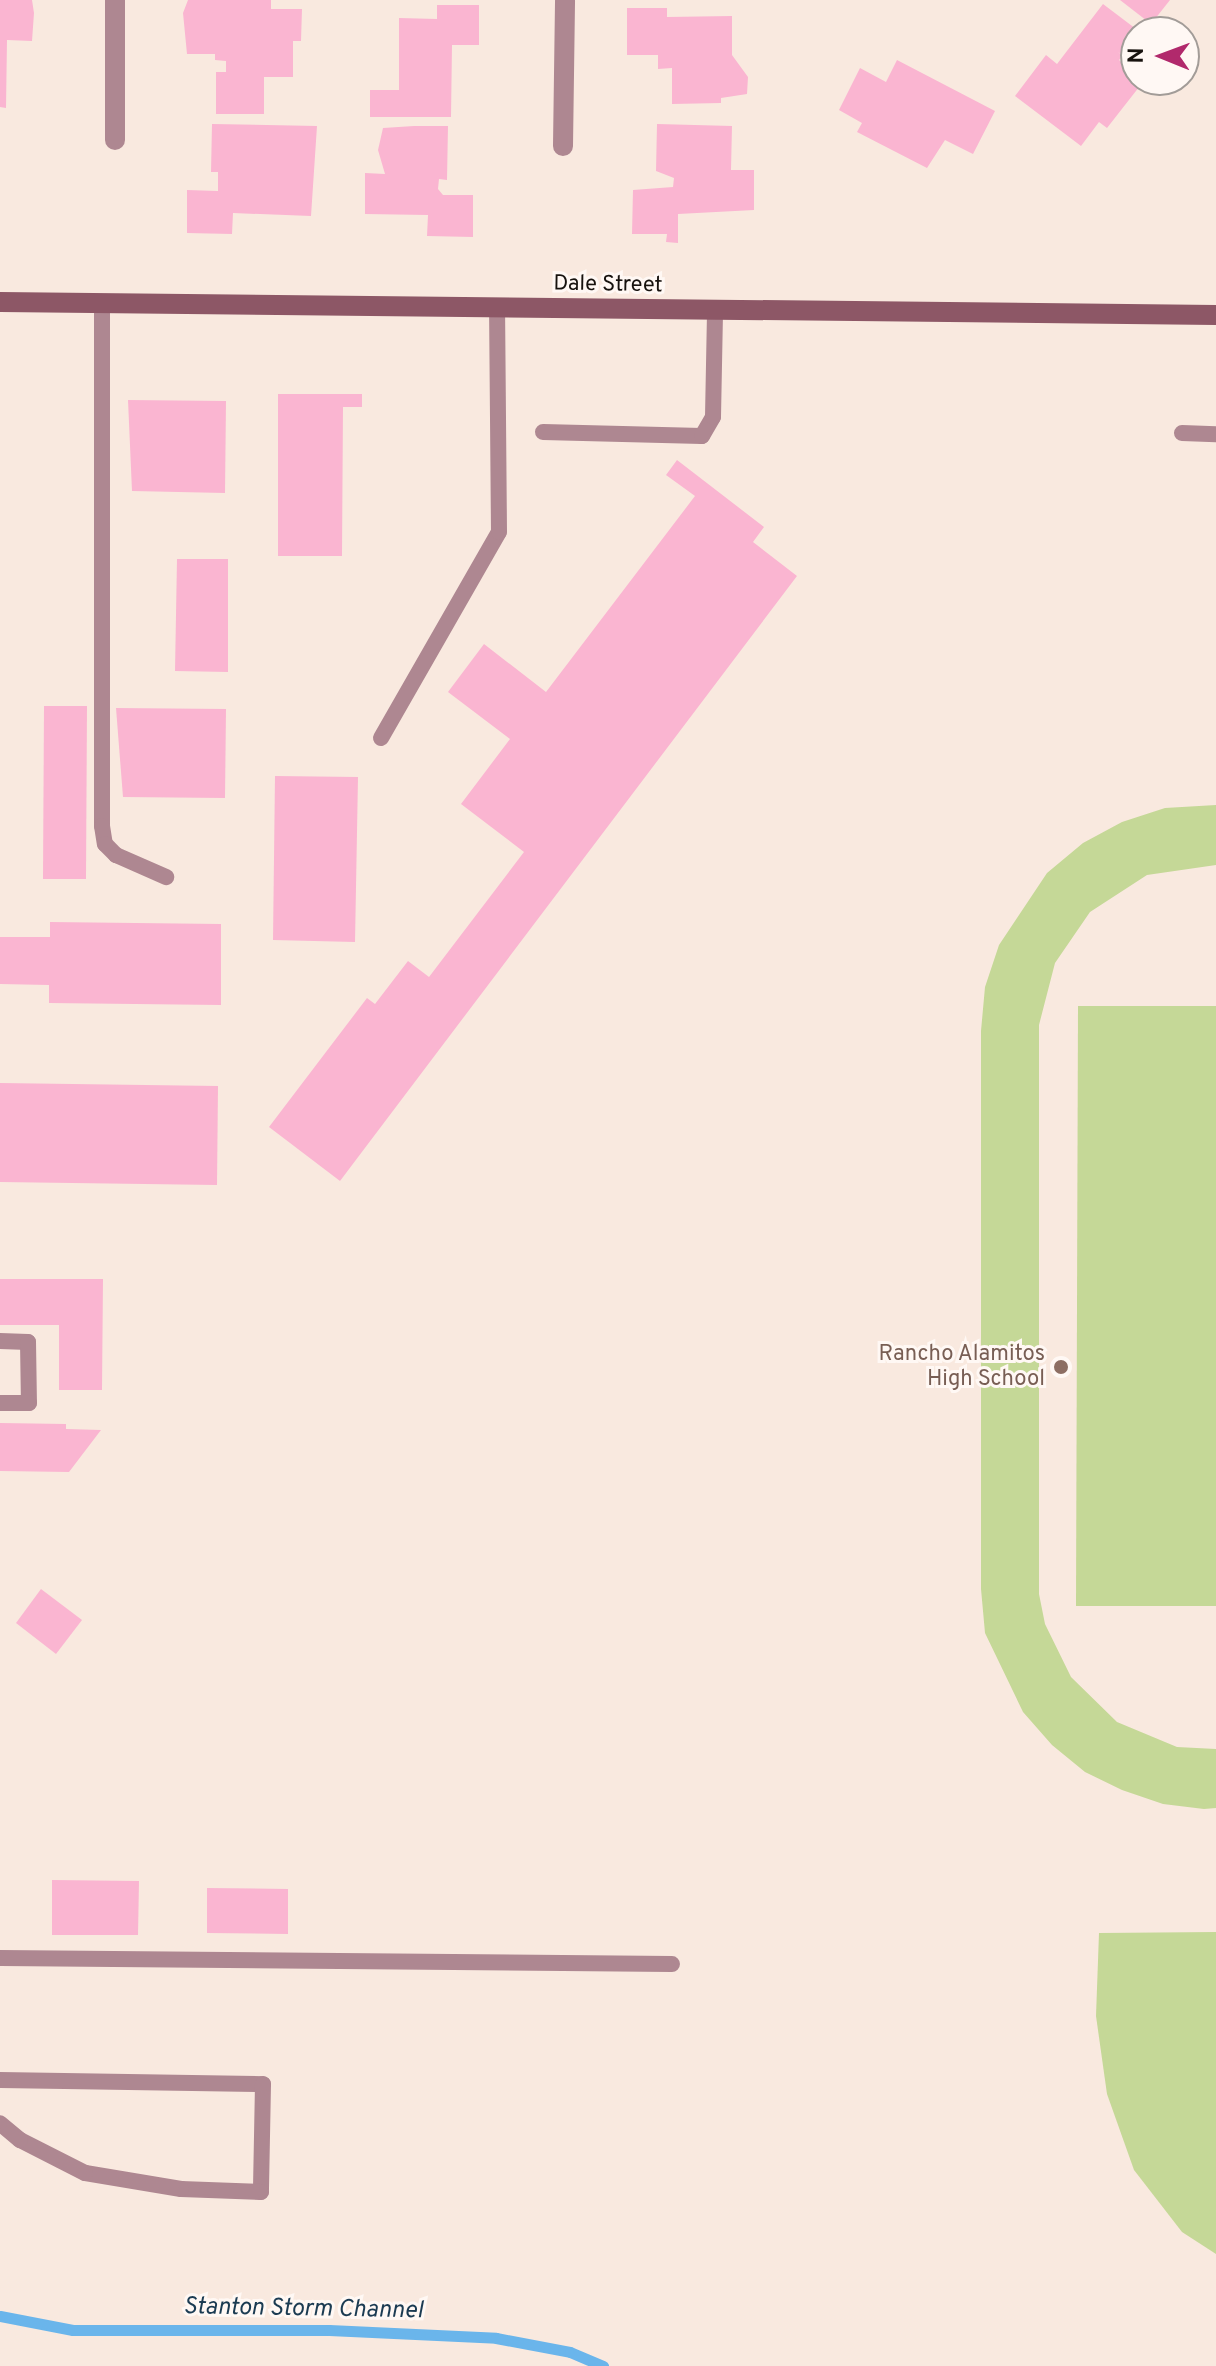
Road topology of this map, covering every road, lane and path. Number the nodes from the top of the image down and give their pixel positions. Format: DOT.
graph roads {
  1 [pos="115,0"];
  2 [pos="565,0"];
  3 [pos="115,140"];
  4 [pos="563,146"];
  5 [pos="0,302"];
  6 [pos="102,303"];
  7 [pos="497,308"];
  8 [pos="715,310"];
  9 [pos="1216,315"];
  10 [pos="543,432"];
  11 [pos="1182,433"];
  12 [pos="1216,434"];
  13 [pos="381,738"];
  14 [pos="166,877"];
  15 [pos="0,1341"];
  16 [pos="0,1403"];
  17 [pos="0,1958"];
  18 [pos="672,1964"];
  19 [pos="0,2080"];
  20 [pos="0,2123"];
  1 -- 3 [label="street"];
  2 -- 4 [label="street"];
  5 -- 6 [label="street, Dale Street"];
  6 -- 7 [label="street, Dale Street"];
  6 -- 14 [label="lane"];
  7 -- 8 [label="street, Dale Street"];
  7 -- 13 [label="lane"];
  8 -- 9 [label="street, Dale Street"];
  8 -- 10 [label="lane"];
  11 -- 12 [label="lane"];
  15 -- 16 [label="lane"];
  17 -- 18 [label="lane"];
  19 -- 20 [label="lane"];
}
